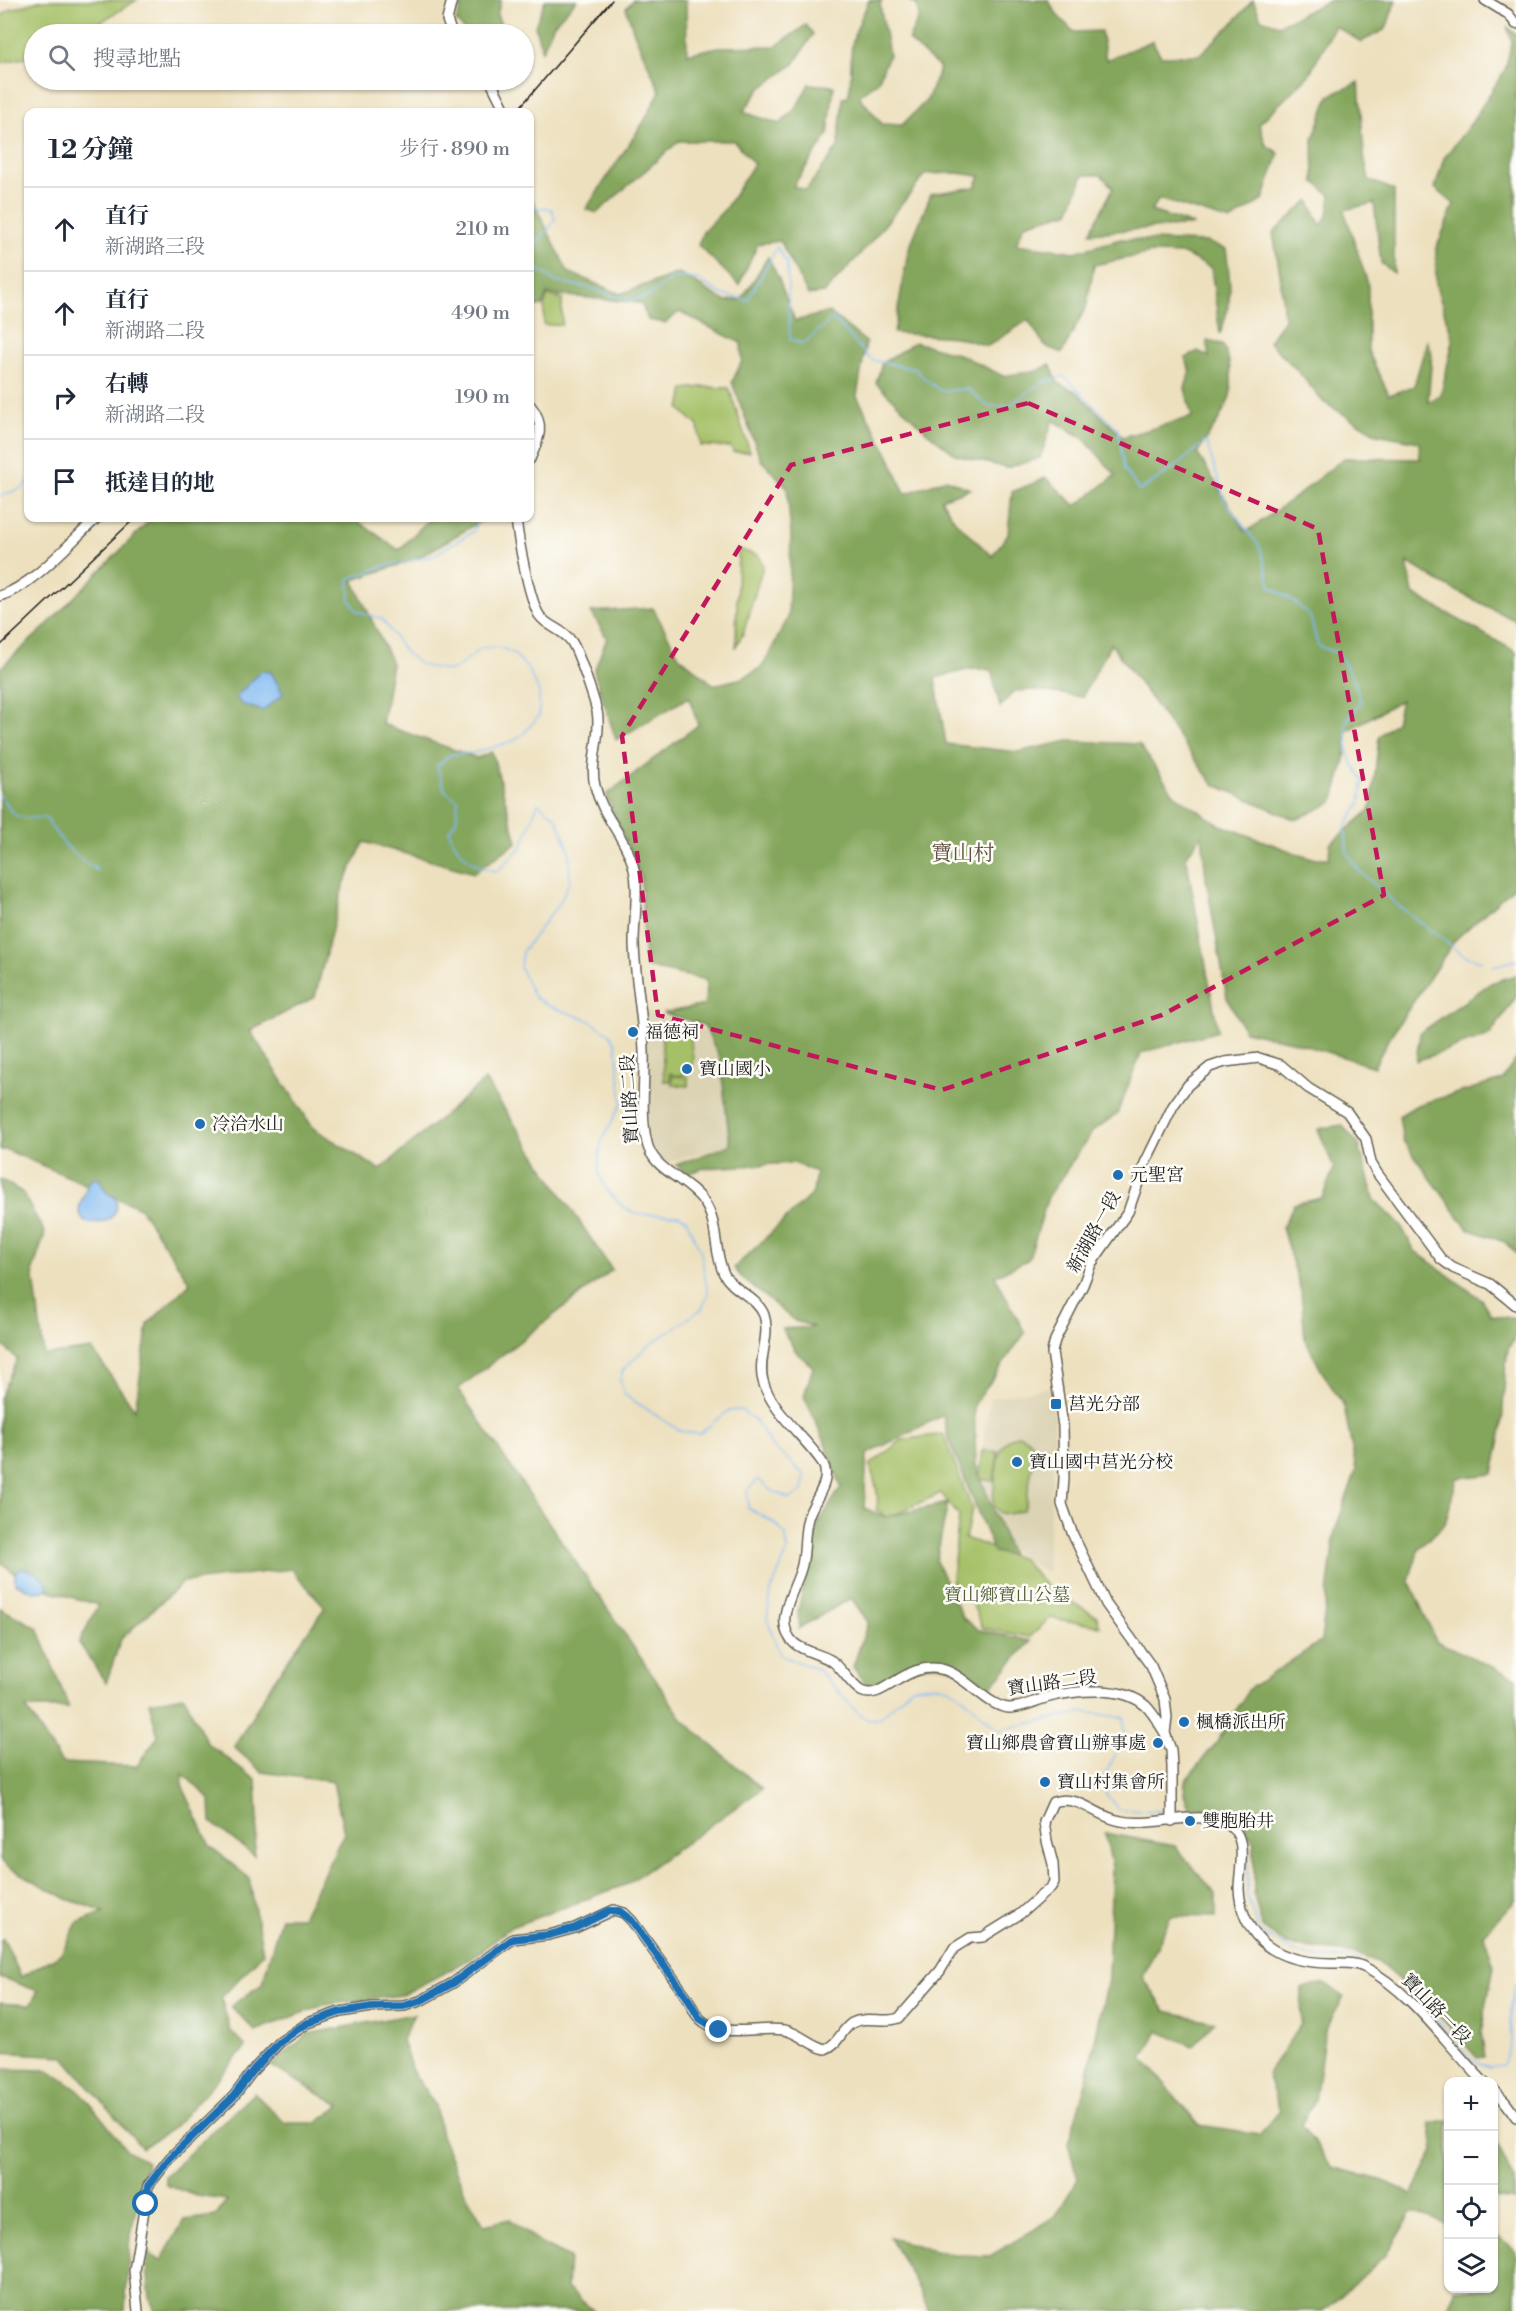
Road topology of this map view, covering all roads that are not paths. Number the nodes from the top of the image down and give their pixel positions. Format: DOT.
graph roads {
  1 [pos="452,0"];
  2 [pos="1485,0"];
  3 [pos="448,24"];
  4 [pos="1516,24"];
  5 [pos="495,90"];
  6 [pos="504,108"];
  7 [pos="534,411"];
  8 [pos="534,450"];
  9 [pos="93,522"];
  10 [pos="517,522"];
  11 [pos="0,596"];
  12 [pos="1516,1305"];
  13 [pos="1165,1733"];
  14 [pos="1172,1821"];
  15 [pos="1479,2077"];
  16 [pos="1498,2095"];
  17 [pos="1516,2117"];
  18 [pos="138,2311"];
  1 -- 3 [label="street"];
  2 -- 4 [label="street"];
  5 -- 6 [label="street"];
  7 -- 8 [label="street"];
  9 -- 11 [label="street"];
  10 -- 13 [label="street, 寶山路二段"];
  12 -- 13 [label="street, 新湖路一段"];
  13 -- 14 [label="street, 新湖路一段"];
  14 -- 15 [label="street, 寶山路一段"];
  14 -- 18 [label="street"];
  16 -- 17 [label="street"];
}
